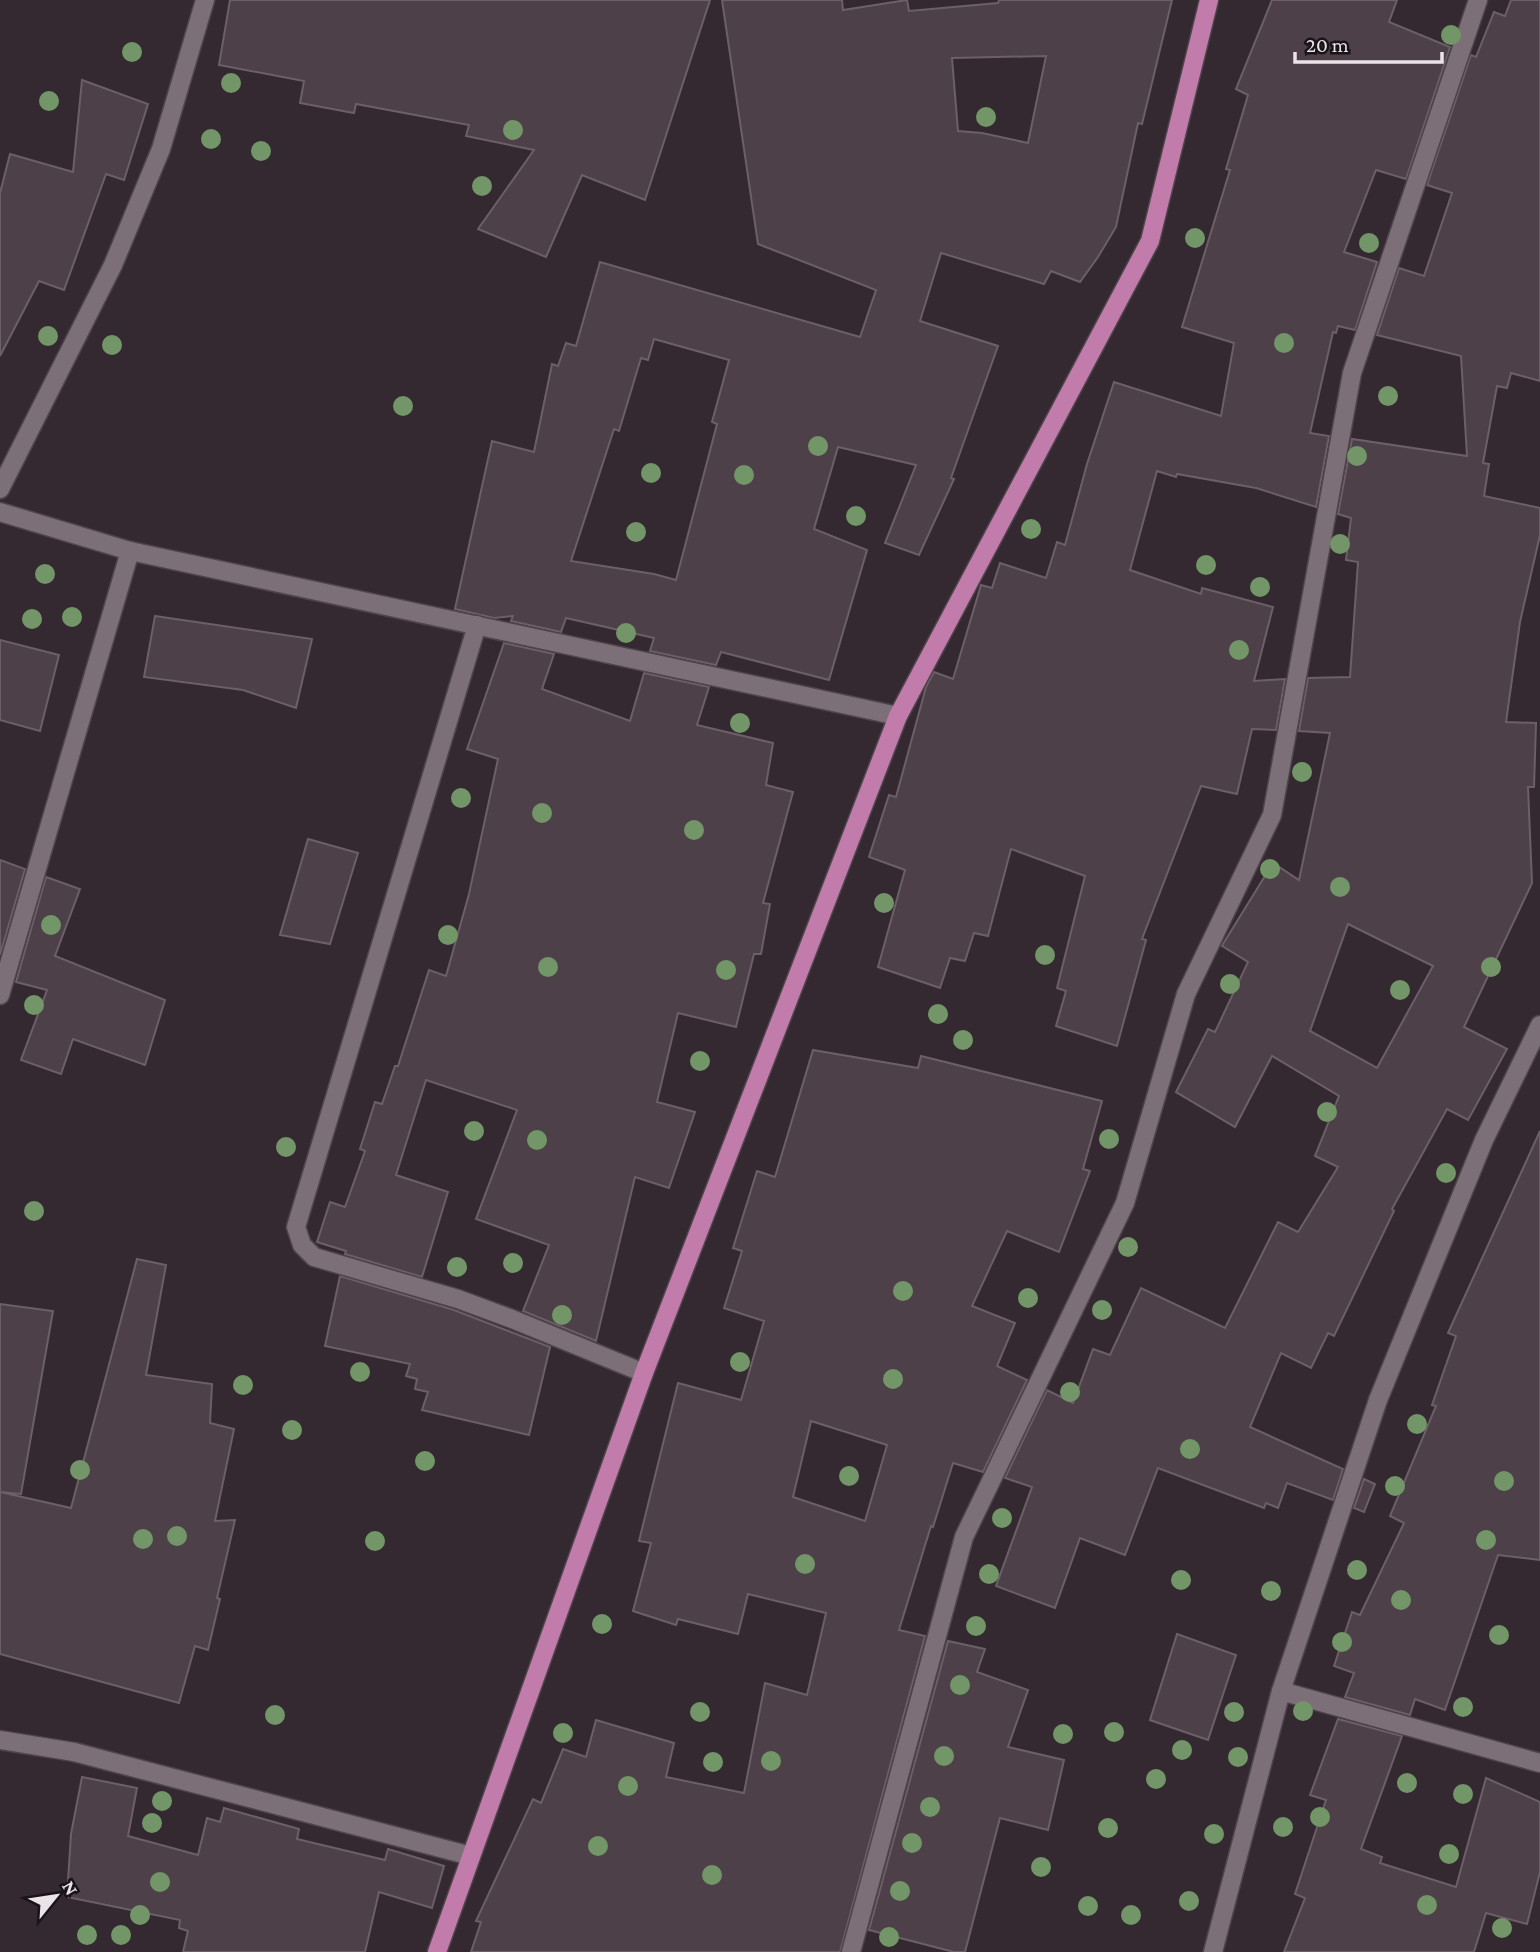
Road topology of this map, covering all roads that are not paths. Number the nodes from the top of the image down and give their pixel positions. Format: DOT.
graph roads {
  1 [pos="205,0"];
  2 [pos="1209,0"];
  3 [pos="1478,0"];
  4 [pos="0,489"];
  5 [pos="0,512"];
  6 [pos="130,551"];
  7 [pos="477,625"];
  8 [pos="898,716"];
  9 [pos="0,995"];
  10 [pos="1540,1025"];
  11 [pos="644,1373"];
  12 [pos="1281,1691"];
  13 [pos="0,1740"];
  14 [pos="1540,1763"];
  15 [pos="471,1856"];
  16 [pos="437,1952"];
  17 [pos="851,1952"];
  18 [pos="1213,1952"];
  1 -- 4 [label="street"];
  2 -- 8 [label="main road"];
  3 -- 17 [label="street"];
  5 -- 6 [label="street"];
  6 -- 7 [label="street"];
  6 -- 9 [label="street"];
  7 -- 8 [label="street"];
  7 -- 11 [label="street"];
  8 -- 11 [label="main road"];
  10 -- 12 [label="street"];
  11 -- 15 [label="main road"];
  12 -- 14 [label="street"];
  12 -- 18 [label="street"];
  13 -- 15 [label="street"];
  15 -- 16 [label="main road"];
}
